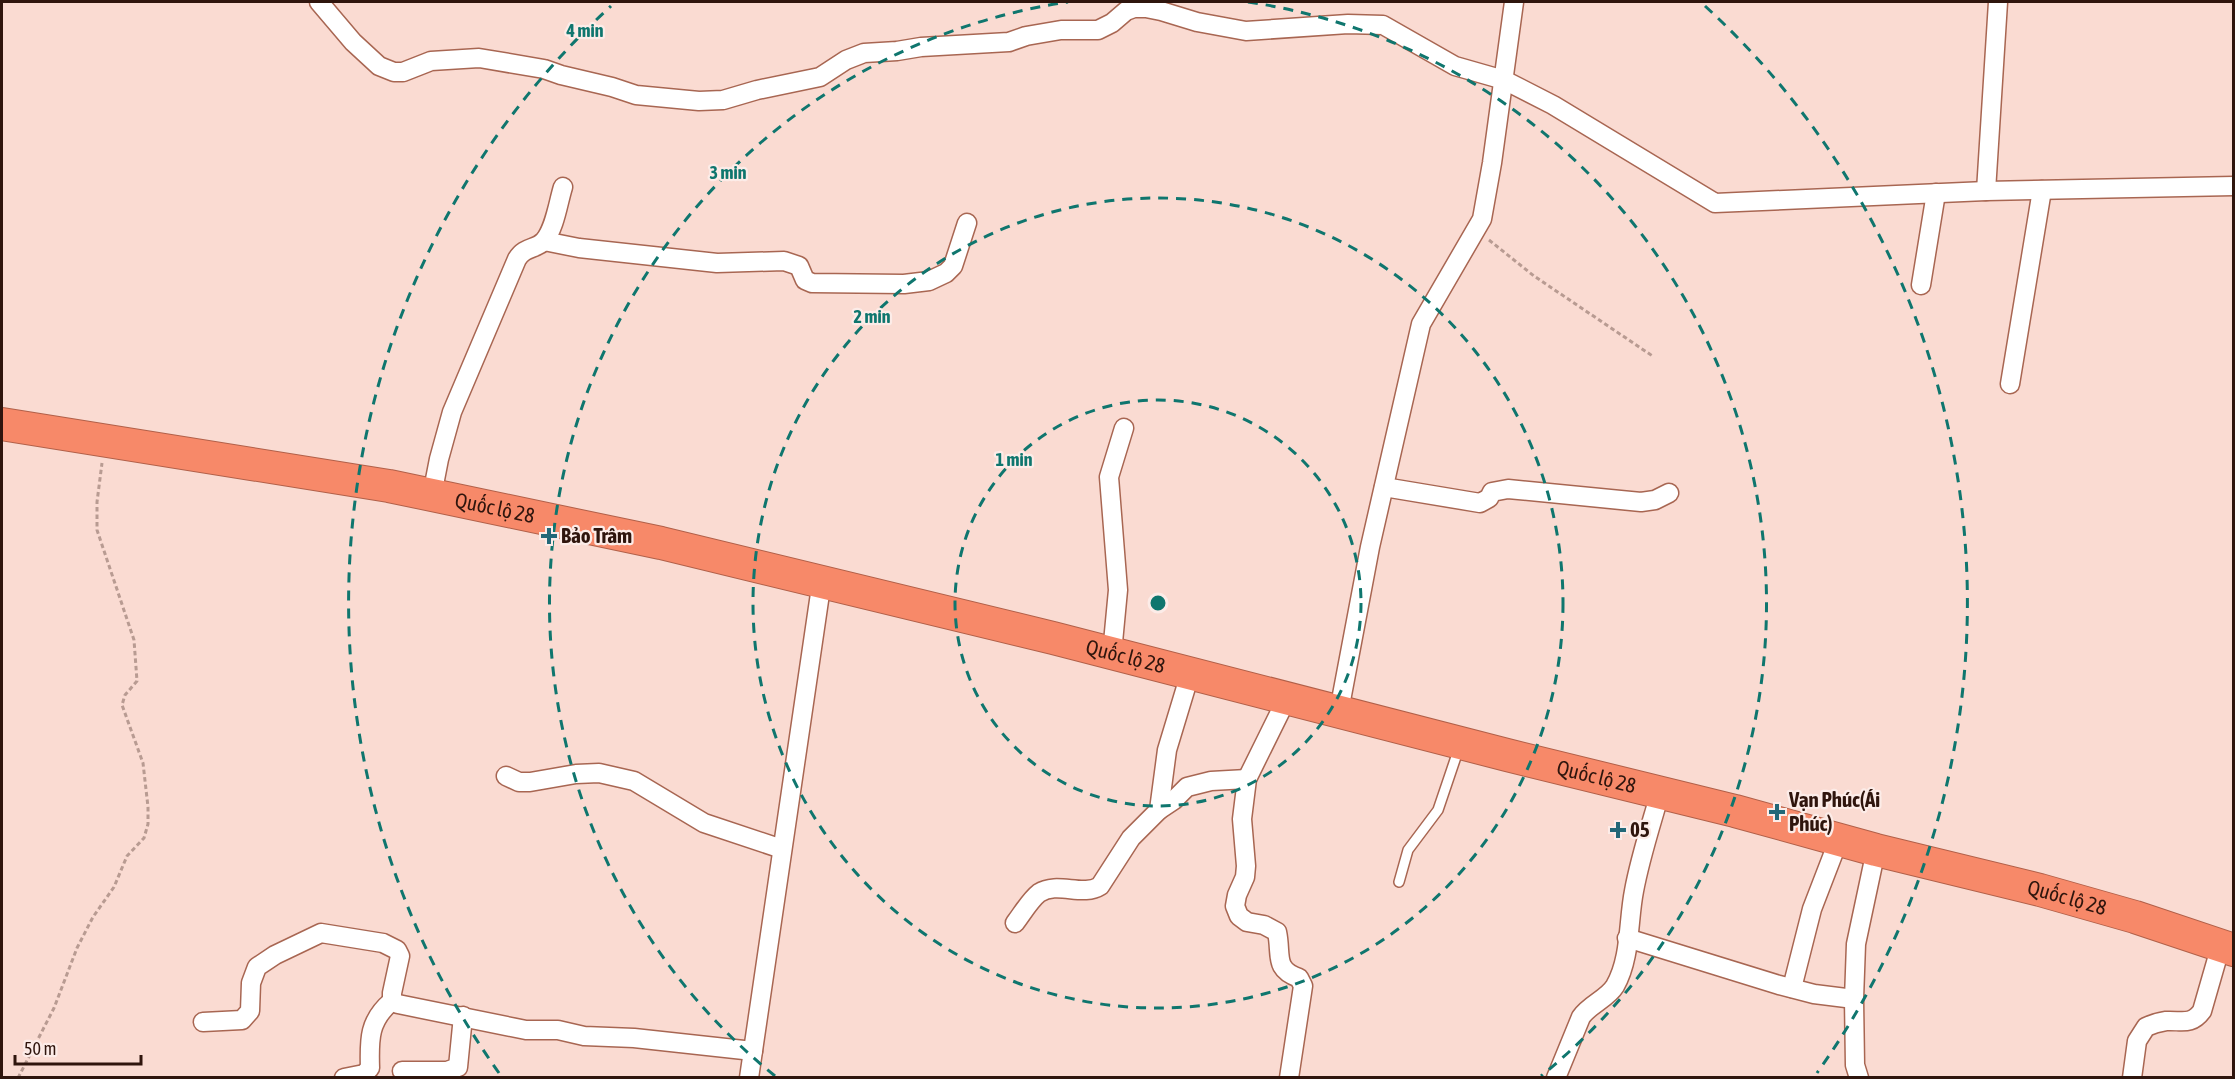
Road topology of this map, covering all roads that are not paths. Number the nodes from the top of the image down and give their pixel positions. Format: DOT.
graph roads {
  1 [pos="319,2"];
  2 [pos="1514,2"];
  3 [pos="1998,2"];
  4 [pos="1504,80"];
  5 [pos="2234,186"];
  6 [pos="562,187"];
  7 [pos="2042,190"];
  8 [pos="1986,191"];
  9 [pos="1936,193"];
  10 [pos="967,223"];
  11 [pos="544,241"];
  12 [pos="1921,285"];
  13 [pos="2010,384"];
  14 [pos="2,424"];
  15 [pos="1124,428"];
  16 [pos="1384,487"];
  17 [pos="1669,493"];
  18 [pos="432,495"];
  19 [pos="822,580"];
  20 [pos="1112,653"];
  21 [pos="1190,674"];
  22 [pos="1287,698"];
  23 [pos="1339,711"];
  24 [pos="1461,743"];
  25 [pos="506,776"];
  26 [pos="1248,778"];
  27 [pos="1660,793"];
  28 [pos="1159,810"];
  29 [pos="1839,839"];
  30 [pos="782,849"];
  31 [pos="1876,850"];
  32 [pos="1399,882"];
  33 [pos="1015,923"];
  34 [pos="1627,938"];
  35 [pos="2227,948"];
  36 [pos="1792,988"];
  37 [pos="1854,999"];
  38 [pos="392,1001"];
  39 [pos="463,1016"];
  40 [pos="203,1022"];
  41 [pos="753,1051"];
  42 [pos="402,1071"];
  43 [pos="344,1077"];
  44 [pos="749,1077"];
  45 [pos="1288,1077"];
  46 [pos="1556,1077"];
  47 [pos="1859,1077"];
  48 [pos="2132,1077"];
  1 -- 4 [label="street"];
  2 -- 4 [label="street"];
  3 -- 8 [label="street"];
  4 -- 9 [label="street"];
  4 -- 16 [label="street"];
  5 -- 7 [label="street"];
  6 -- 11 [label="street"];
  7 -- 8 [label="street"];
  7 -- 13 [label="street"];
  8 -- 9 [label="street"];
  9 -- 12 [label="street"];
  10 -- 11 [label="street"];
  11 -- 18 [label="street"];
  14 -- 18 [label="highway, Quốc lộ 28"];
  15 -- 20 [label="street"];
  16 -- 17 [label="street"];
  16 -- 23 [label="street"];
  18 -- 19 [label="highway, Quốc lộ 28"];
  19 -- 20 [label="highway, Quốc lộ 28"];
  19 -- 30 [label="street"];
  20 -- 21 [label="highway, Quốc lộ 28"];
  21 -- 22 [label="highway, Quốc lộ 28"];
  21 -- 28 [label="street"];
  22 -- 23 [label="highway, Quốc lộ 28"];
  22 -- 26 [label="street"];
  23 -- 24 [label="highway, Quốc lộ 28"];
  24 -- 27 [label="highway, Quốc lộ 28"];
  24 -- 32 [label="lane"];
  25 -- 30 [label="street"];
  26 -- 28 [label="street"];
  26 -- 45 [label="street"];
  27 -- 29 [label="highway, Quốc lộ 28"];
  27 -- 34 [label="street"];
  28 -- 33 [label="street"];
  29 -- 31 [label="highway, Quốc lộ 28"];
  29 -- 36 [label="street"];
  30 -- 41 [label="street"];
  31 -- 35 [label="highway, Quốc lộ 28"];
  31 -- 37 [label="street"];
  34 -- 36 [label="street"];
  34 -- 46 [label="street"];
  35 -- 48 [label="street"];
  36 -- 37 [label="street"];
  37 -- 47 [label="street"];
  38 -- 39 [label="street"];
  38 -- 40 [label="street"];
  38 -- 43 [label="street"];
  39 -- 41 [label="street"];
  39 -- 42 [label="street"];
  41 -- 44 [label="street"];
}
